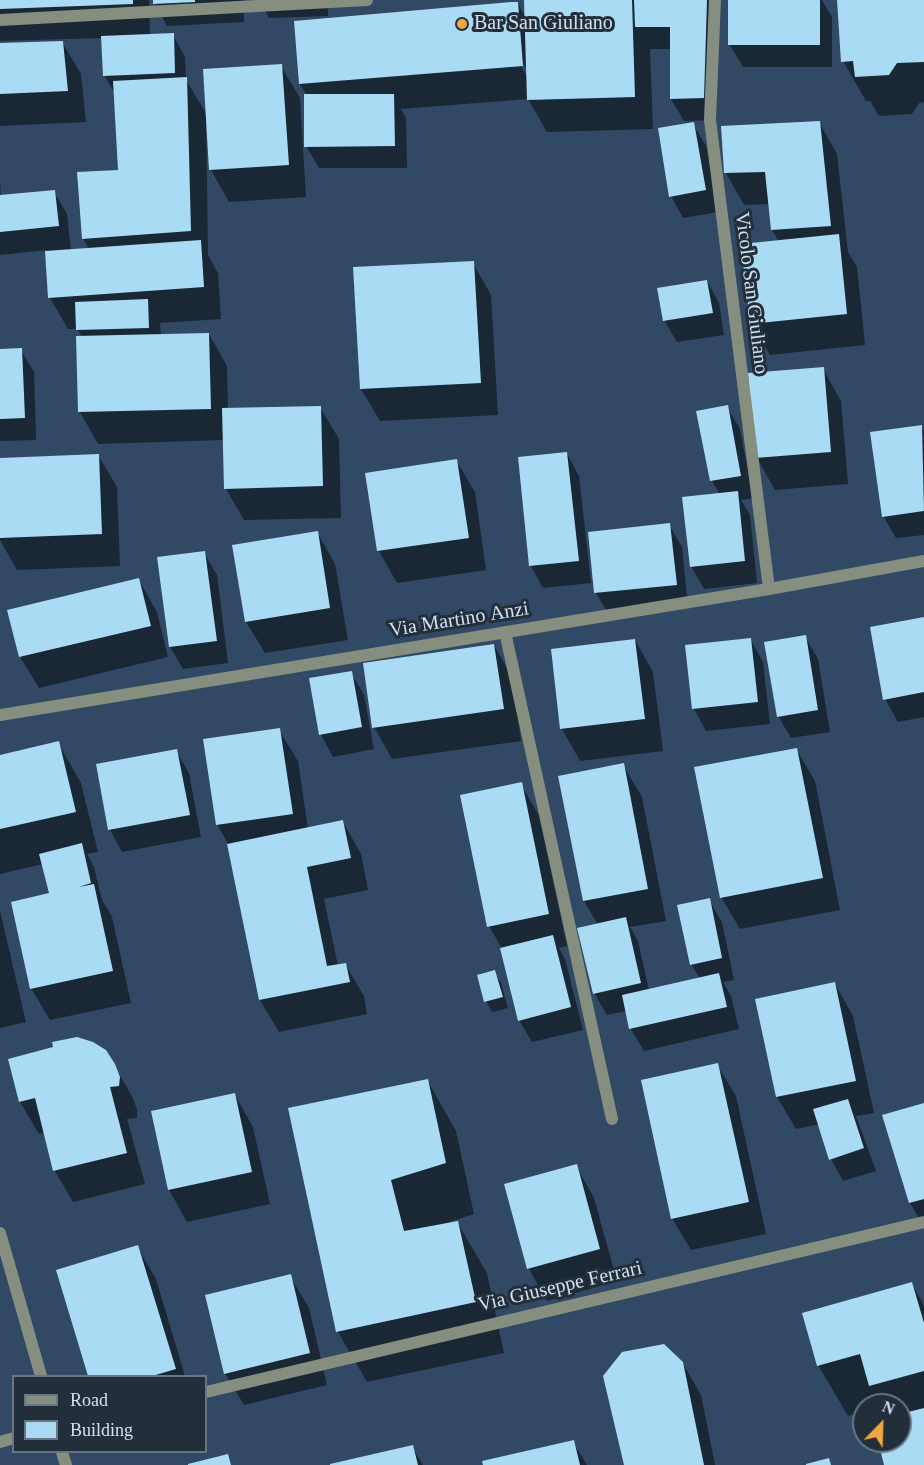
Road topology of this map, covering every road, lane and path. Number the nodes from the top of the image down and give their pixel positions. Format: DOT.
graph roads {
  1 [pos="367,0"];
  2 [pos="715,0"];
  3 [pos="338,1"];
  4 [pos="0,20"];
  5 [pos="924,561"];
  6 [pos="770,589"];
  7 [pos="505,632"];
  8 [pos="0,715"];
  9 [pos="612,1119"];
  10 [pos="924,1222"];
  11 [pos="0,1233"];
  12 [pos="40,1375"];
  13 [pos="207,1392"];
  1 -- 3 [label="street"];
  2 -- 6 [label="street, Vicolo San Giuliano"];
  3 -- 4 [label="street"];
  5 -- 6 [label="street, Via Martino Anzi"];
  6 -- 7 [label="street, Via Martino Anzi"];
  7 -- 8 [label="street, Via Martino Anzi"];
  7 -- 9 [label="street"];
  10 -- 13 [label="street, Via Giuseppe Ferrari"];
  11 -- 12 [label="street"];
}
